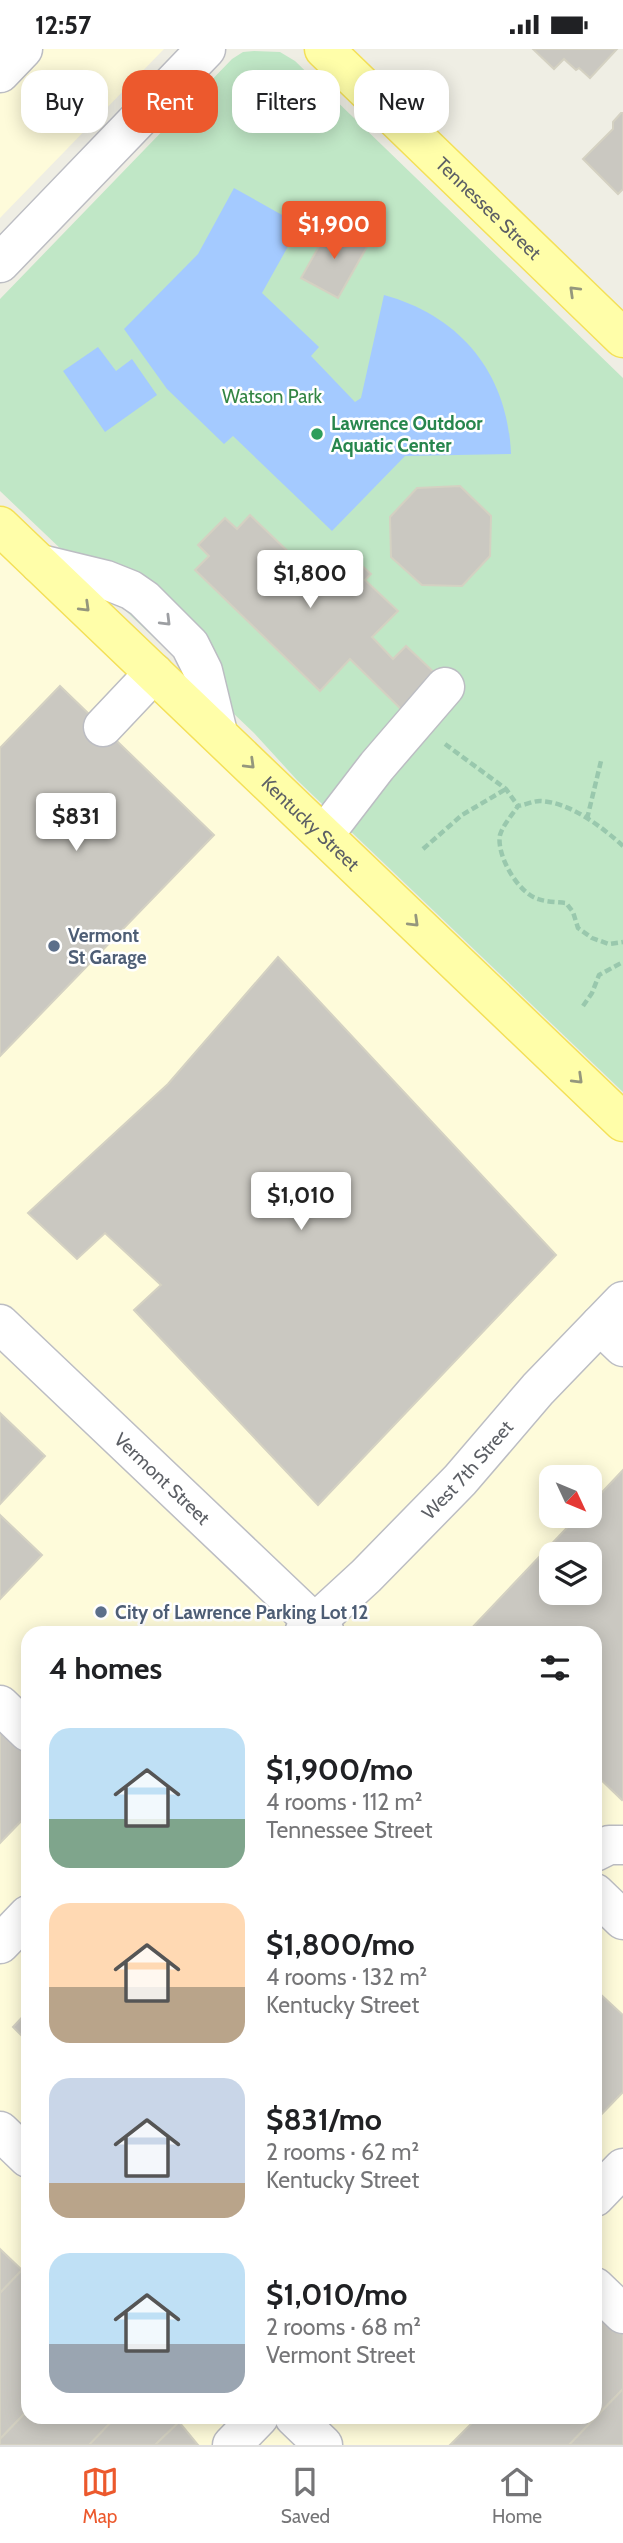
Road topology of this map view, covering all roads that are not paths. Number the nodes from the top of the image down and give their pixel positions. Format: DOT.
graph roads {
  1 [pos="23,49"];
  2 [pos="206,49"];
  3 [pos="324,49"];
  4 [pos="0,73"];
  5 [pos="0,263"];
  6 [pos="623,338"];
  7 [pos="0,526"];
  8 [pos="40,564"];
  9 [pos="154,673"];
  10 [pos="445,687"];
  11 [pos="103,727"];
  12 [pos="218,733"];
  13 [pos="324,835"];
  14 [pos="623,1122"];
  15 [pos="0,1324"];
  16 [pos="615,1325"];
  17 [pos="311,1626"];
  18 [pos="317,1626"];
  19 [pos="0,1705"];
  20 [pos="21,1725"];
  21 [pos="623,1845"];
  22 [pos="602,1848"];
  23 [pos="21,1922"];
  24 [pos="0,1944"];
  25 [pos="0,2131"];
  26 [pos="21,2151"];
  27 [pos="623,2168"];
  28 [pos="602,2190"];
  29 [pos="602,2294"];
  30 [pos="623,2314"];
  31 [pos="252,2424"];
  32 [pos="301,2424"];
  33 [pos="232,2445"];
  34 [pos="323,2445"];
  1 -- 4 [label="street"];
  2 -- 5 [label="street"];
  6 -- 3 [label="main road, Tennessee Street, one-way"];
  7 -- 8 [label="main road, Kentucky Street"];
  8 -- 9 [label="main road, Kentucky Street, one-way"];
  8 -- 12 [label="street, one-way"];
  9 -- 11 [label="street"];
  9 -- 12 [label="main road, Kentucky Street"];
  10 -- 13 [label="street"];
  12 -- 13 [label="main road, Kentucky Street, one-way"];
  13 -- 14 [label="main road, Kentucky Street, one-way"];
  15 -- 17 [label="street, Vermont Street"];
  16 -- 18 [label="street, West 7th Street"];
  19 -- 20 [label="street"];
  21 -- 22 [label="street"];
  23 -- 24 [label="street"];
  25 -- 26 [label="street"];
  27 -- 28 [label="street"];
  29 -- 30 [label="street"];
  31 -- 33 [label="street"];
  32 -- 34 [label="street"];
}
